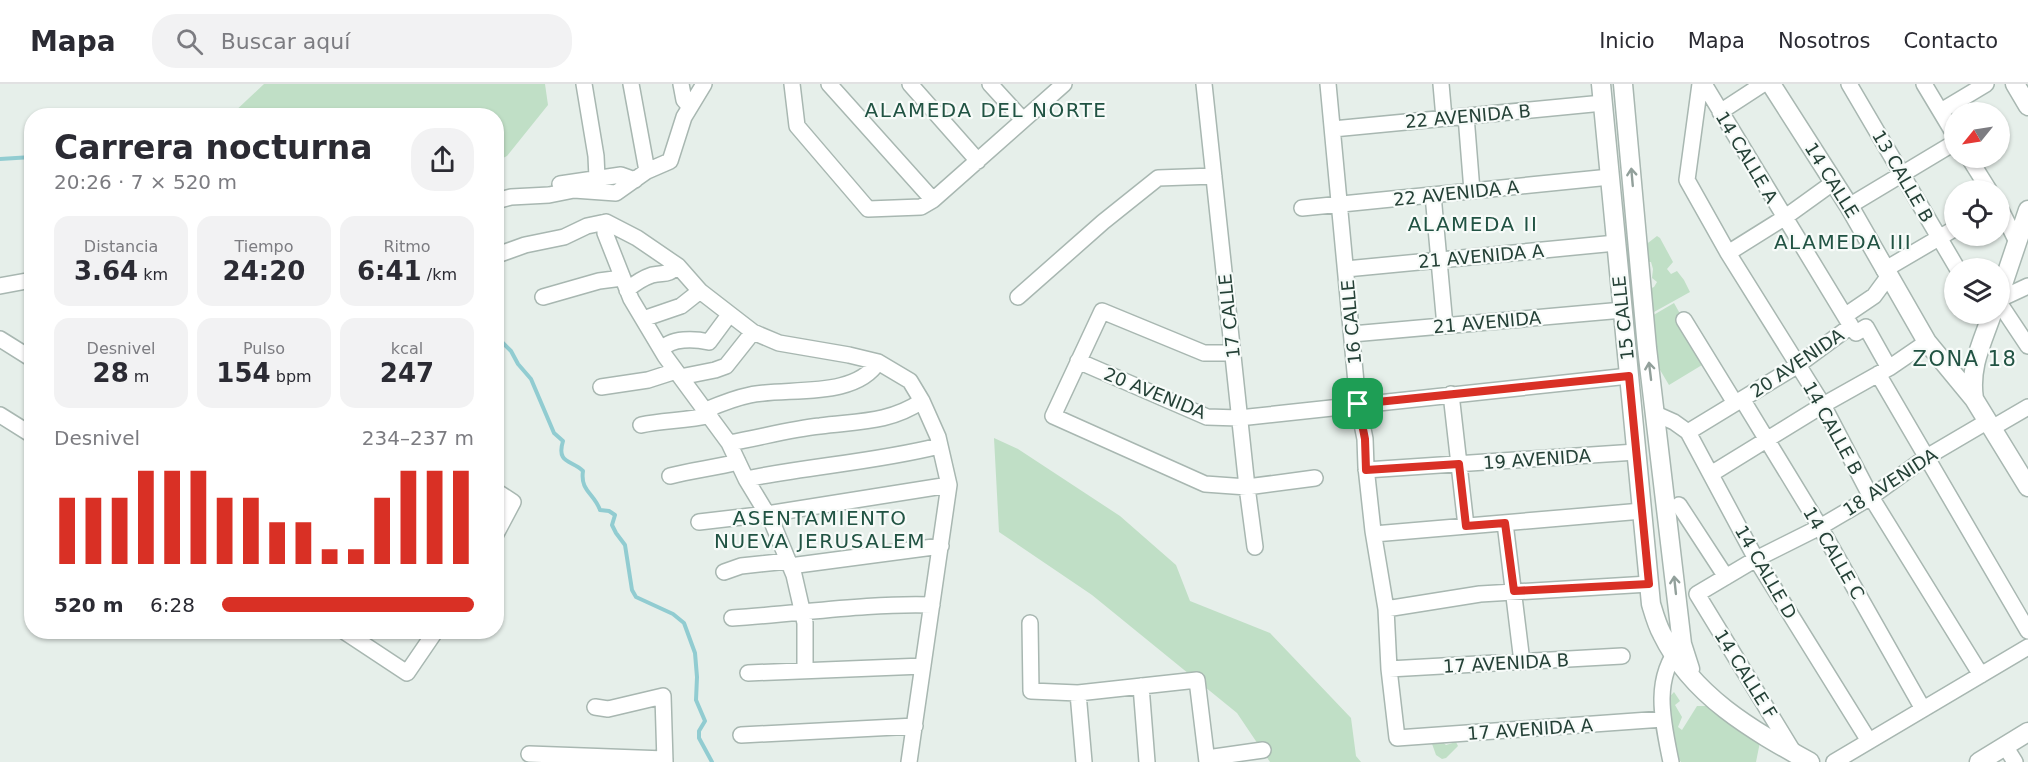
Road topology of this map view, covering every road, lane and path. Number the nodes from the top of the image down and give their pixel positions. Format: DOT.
graph roads {
  1 [pos="586,84"];
  2 [pos="631,84"];
  3 [pos="681,84"];
  4 [pos="704,84"];
  5 [pos="792,84"];
  6 [pos="829,84"];
  7 [pos="910,84"];
  8 [pos="990,84"];
  9 [pos="1064,84"];
  10 [pos="1204,84"];
  11 [pos="1328,84"];
  12 [pos="1442,84"];
  13 [pos="1601,84"];
  14 [pos="1623,84"];
  15 [pos="1702,84"];
  16 [pos="1763,84"];
  17 [pos="1771,84"];
  18 [pos="1849,84"];
  19 [pos="1924,84"];
  20 [pos="1986,84"];
  21 [pos="1603,104"];
  22 [pos="690,107"];
  23 [pos="1941,111"];
  24 [pos="1720,112"];
  25 [pos="1466,116"];
  26 [pos="1944,116"];
  27 [pos="1444,118"];
  28 [pos="1023,120"];
  29 [pos="1333,129"];
  30 [pos="1944,149"];
  31 [pos="978,161"];
  32 [pos="1902,174"];
  33 [pos="1214,176"];
  34 [pos="1610,177"];
  35 [pos="597,178"];
  36 [pos="1687,180"];
  37 [pos="634,181"];
  38 [pos="1834,182"];
  39 [pos="1472,191"];
  40 [pos="549,195"];
  41 [pos="1433,195"];
  42 [pos="504,199"];
  43 [pos="933,200"];
  44 [pos="1340,205"];
  45 [pos="1849,206"];
  46 [pos="1302,208"];
  47 [pos="2028,210"];
  48 [pos="1784,218"];
  49 [pos="606,222"];
  50 [pos="2010,228"];
  51 [pos="1944,235"];
  52 [pos="1939,238"];
  53 [pos="2017,242"];
  54 [pos="1616,243"];
  55 [pos="504,253"];
  56 [pos="1728,253"];
  57 [pos="1951,258"];
  58 [pos="1439,260"];
  59 [pos="2010,263"];
  60 [pos="678,266"];
  61 [pos="1346,269"];
  62 [pos="1886,274"];
  63 [pos="24,283"];
  64 [pos="624,284"];
  65 [pos="0,286"];
  66 [pos="2028,286"];
  67 [pos="700,291"];
  68 [pos="2010,294"];
  69 [pos="543,297"];
  70 [pos="1018,297"];
  71 [pos="1623,310"];
  72 [pos="729,315"];
  73 [pos="642,319"];
  74 [pos="2010,319"];
  75 [pos="1684,320"];
  76 [pos="1848,321"];
  77 [pos="1989,324"];
  78 [pos="1444,326"];
  79 [pos="753,332"];
  80 [pos="1352,334"];
  81 [pos="0,339"];
  82 [pos="1927,342"];
  83 [pos="2028,346"];
  84 [pos="662,350"];
  85 [pos="1233,352"];
  86 [pos="24,354"];
  87 [pos="1077,361"];
  88 [pos="878,362"];
  89 [pos="1798,365"];
  90 [pos="1883,371"];
  91 [pos="679,375"];
  92 [pos="1629,376"];
  93 [pos="601,387"];
  94 [pos="1451,394"];
  95 [pos="1974,399"];
  96 [pos="922,401"];
  97 [pos="1739,401"];
  98 [pos="1358,404"];
  99 [pos="1823,405"];
  100 [pos="2028,407"];
  101 [pos="708,413"];
  102 [pos="1656,414"];
  103 [pos="0,415"];
  104 [pos="1239,417"];
  105 [pos="1990,424"];
  106 [pos="641,425"];
  107 [pos="24,430"];
  108 [pos="1688,432"];
  109 [pos="1767,440"];
  110 [pos="729,443"];
  111 [pos="939,446"];
  112 [pos="1636,452"];
  113 [pos="1925,458"];
  114 [pos="738,462"];
  115 [pos="1459,464"];
  116 [pos="1366,470"];
  117 [pos="1711,474"];
  118 [pos="670,476"];
  119 [pos="1315,478"];
  120 [pos="746,479"];
  121 [pos="949,485"];
  122 [pos="1247,487"];
  123 [pos="2028,487"];
  124 [pos="504,496"];
  125 [pos="1871,497"];
  126 [pos="1679,505"];
  127 [pos="1642,511"];
  128 [pos="767,514"];
  129 [pos="504,519"];
  130 [pos="699,522"];
  131 [pos="1505,523"];
  132 [pos="1466,526"];
  133 [pos="1820,527"];
  134 [pos="1374,534"];
  135 [pos="941,546"];
  136 [pos="1255,547"];
  137 [pos="1756,559"];
  138 [pos="789,563"];
  139 [pos="724,572"];
  140 [pos="1726,577"];
  141 [pos="1649,584"];
  142 [pos="1514,591"];
  143 [pos="1697,594"];
  144 [pos="932,605"];
  145 [pos="1386,609"];
  146 [pos="802,611"];
  147 [pos="732,618"];
  148 [pos="1030,623"];
  149 [pos="2028,631"];
  150 [pos="356,639"];
  151 [pos="430,639"];
  152 [pos="2028,647"];
  153 [pos="1677,649"];
  154 [pos="1622,656"];
  155 [pos="1522,662"];
  156 [pos="923,666"];
  157 [pos="1389,669"];
  158 [pos="806,671"];
  159 [pos="748,674"];
  160 [pos="1981,675"];
  161 [pos="1141,686"];
  162 [pos="1078,693"];
  163 [pos="595,707"];
  164 [pos="1923,709"];
  165 [pos="1663,719"];
  166 [pos="915,726"];
  167 [pos="2028,732"];
  168 [pos="741,735"];
  169 [pos="1397,738"];
  170 [pos="1869,741"];
  171 [pos="2005,746"];
  172 [pos="1263,750"];
  173 [pos="529,753"];
  174 [pos="1802,758"];
  175 [pos="665,760"];
  176 [pos="1207,760"];
  177 [pos="909,762"];
  178 [pos="1084,762"];
  179 [pos="1147,762"];
  180 [pos="1671,762"];
  181 [pos="1834,762"];
  182 [pos="1979,762"];
  183 [pos="2015,762"];
  1 -- 35 [label="street"];
  2 -- 37 [label="street"];
  3 -- 22 [label="street"];
  4 -- 22 [label="street"];
  5 -- 43 [label="street"];
  6 -- 43 [label="street"];
  7 -- 31 [label="street"];
  8 -- 28 [label="street"];
  9 -- 28 [label="street"];
  10 -- 33 [label="street, 17 CALLE"];
  11 -- 29 [label="street, 16 CALLE"];
  12 -- 27 [label="street"];
  13 -- 21 [label="street, 15 CALLE"];
  102 -- 14 [label="street, 15 CALLE, one-way"];
  15 -- 24 [label="street, 14 CALLE A"];
  15 -- 36 [label="street, 14 CALLE A"];
  16 -- 24 [label="street"];
  17 -- 38 [label="street, 14 CALLE"];
  18 -- 32 [label="street, 13 CALLE B"];
  19 -- 23 [label="street"];
  20 -- 23 [label="street"];
  21 -- 25 [label="street, 22 AVENIDA B"];
  21 -- 34 [label="street, 15 CALLE"];
  22 -- 37 [label="street"];
  23 -- 26 [label="street"];
  24 -- 48 [label="street, 14 CALLE A"];
  25 -- 27 [label="street, 22 AVENIDA B"];
  25 -- 39 [label="street"];
  27 -- 29 [label="street, 22 AVENIDA B"];
  28 -- 31 [label="street"];
  29 -- 44 [label="street, 16 CALLE"];
  30 -- 32 [label="street"];
  31 -- 43 [label="street"];
  32 -- 45 [label="street"];
  32 -- 52 [label="street, 13 CALLE B"];
  33 -- 70 [label="street"];
  33 -- 85 [label="street, 17 CALLE"];
  34 -- 39 [label="street, 22 AVENIDA A"];
  34 -- 54 [label="street, 15 CALLE"];
  35 -- 37 [label="street"];
  35 -- 40 [label="street"];
  36 -- 56 [label="street, 14 CALLE B"];
  37 -- 40 [label="street"];
  38 -- 45 [label="street, 14 CALLE"];
  38 -- 48 [label="street"];
  39 -- 41 [label="street, 22 AVENIDA A"];
  40 -- 42 [label="street"];
  41 -- 44 [label="street, 22 AVENIDA A"];
  41 -- 58 [label="street"];
  44 -- 46 [label="street, 22 AVENIDA A"];
  44 -- 61 [label="street, 16 CALLE"];
  45 -- 62 [label="street, 14 CALLE"];
  47 -- 53 [label="street"];
  48 -- 56 [label="street"];
  48 -- 76 [label="street, 14 CALLE A"];
  49 -- 55 [label="street"];
  49 -- 60 [label="street"];
  49 -- 64 [label="street"];
  50 -- 53 [label="street"];
  51 -- 52 [label="street, 20 AVENIDA"];
  52 -- 57 [label="street, 13 CALLE B"];
  52 -- 62 [label="street, 20 AVENIDA"];
  53 -- 59 [label="street"];
  54 -- 58 [label="street, 21 AVENIDA A"];
  54 -- 71 [label="street, 15 CALLE"];
  56 -- 89 [label="street, 14 CALLE B"];
  58 -- 61 [label="street, 21 AVENIDA A"];
  58 -- 78 [label="street"];
  60 -- 64 [label="street"];
  60 -- 67 [label="street"];
  61 -- 80 [label="street, 16 CALLE"];
  62 -- 76 [label="street, 20 AVENIDA"];
  62 -- 82 [label="street, 14 CALLE"];
  63 -- 65 [label="street"];
  64 -- 69 [label="street"];
  64 -- 73 [label="street"];
  66 -- 68 [label="street"];
  67 -- 72 [label="street"];
  67 -- 73 [label="street"];
  71 -- 78 [label="street, 21 AVENIDA"];
  71 -- 92 [label="street, 15 CALLE"];
  72 -- 79 [label="street"];
  72 -- 84 [label="street"];
  73 -- 84 [label="street"];
  74 -- 83 [label="street"];
  75 -- 97 [label="street, 14 CALLE C"];
  76 -- 89 [label="street, 20 AVENIDA"];
  76 -- 90 [label="street"];
  77 -- 95 [label="street"];
  78 -- 80 [label="street, 21 AVENIDA"];
  79 -- 88 [label="street"];
  79 -- 91 [label="street"];
  80 -- 98 [label="street, 16 CALLE"];
  81 -- 86 [label="street"];
  82 -- 90 [label="street"];
  82 -- 95 [label="street, 14 CALLE"];
  84 -- 91 [label="street"];
  85 -- 87 [label="street"];
  85 -- 104 [label="street, 17 CALLE"];
  87 -- 104 [label="street, 20 AVENIDA"];
  87 -- 122 [label="street"];
  88 -- 96 [label="street"];
  88 -- 101 [label="street"];
  89 -- 97 [label="street, 20 AVENIDA"];
  89 -- 99 [label="street, 14 CALLE B"];
  90 -- 99 [label="street"];
  90 -- 113 [label="street"];
  91 -- 93 [label="street"];
  91 -- 101 [label="street"];
  92 -- 94 [label="street, 20 AVENIDA"];
  92 -- 112 [label="street, 15 CALLE"];
  94 -- 98 [label="street, 20 AVENIDA"];
  94 -- 115 [label="street"];
  95 -- 105 [label="street, 14 CALLE"];
  96 -- 110 [label="street"];
  96 -- 111 [label="street"];
  97 -- 108 [label="street, 20 AVENIDA"];
  97 -- 109 [label="street, 14 CALLE C"];
  98 -- 104 [label="street, 20 AVENIDA"];
  98 -- 116 [label="street, 16 CALLE"];
  99 -- 109 [label="street"];
  99 -- 125 [label="street, 14 CALLE B"];
  100 -- 105 [label="street, 18 AVENIDA"];
  101 -- 106 [label="street"];
  101 -- 110 [label="street"];
  102 -- 108 [label="street"];
  153 -- 102 [label="street, 15 CALLE, one-way"];
  103 -- 107 [label="street"];
  104 -- 122 [label="street, 17 CALLE"];
  105 -- 113 [label="street, 18 AVENIDA"];
  105 -- 123 [label="street, 14 CALLE"];
  108 -- 117 [label="street, 14 CALLE D"];
  109 -- 117 [label="street"];
  109 -- 133 [label="street, 14 CALLE C"];
  110 -- 114 [label="street"];
  111 -- 120 [label="street"];
  111 -- 121 [label="street"];
  112 -- 115 [label="street, 19 AVENIDA"];
  112 -- 127 [label="street, 15 CALLE"];
  113 -- 125 [label="street, 18 AVENIDA"];
  113 -- 149 [label="street"];
  114 -- 118 [label="street"];
  114 -- 120 [label="street"];
  115 -- 116 [label="street, 19 AVENIDA"];
  115 -- 132 [label="street"];
  116 -- 134 [label="street, 16 CALLE"];
  117 -- 137 [label="street, 14 CALLE D"];
  119 -- 122 [label="street"];
  120 -- 128 [label="street"];
  121 -- 128 [label="street"];
  121 -- 135 [label="street"];
  122 -- 136 [label="street, 17 CALLE"];
  124 -- 129 [label="street"];
  125 -- 133 [label="street, 18 AVENIDA"];
  125 -- 160 [label="street, 14 CALLE B"];
  126 -- 140 [label="street"];
  127 -- 131 [label="street"];
  127 -- 141 [label="street, 15 CALLE"];
  128 -- 130 [label="street"];
  128 -- 138 [label="street"];
  131 -- 132 [label="street"];
  131 -- 142 [label="street"];
  132 -- 134 [label="street"];
  133 -- 137 [label="street, 18 AVENIDA"];
  133 -- 164 [label="street, 14 CALLE C"];
  134 -- 145 [label="street, 16 CALLE"];
  135 -- 138 [label="street"];
  135 -- 144 [label="street"];
  137 -- 140 [label="street, 18 AVENIDA"];
  137 -- 170 [label="street, 14 CALLE D"];
  138 -- 139 [label="street"];
  138 -- 146 [label="street"];
  140 -- 143 [label="street, 18 AVENIDA"];
  141 -- 142 [label="street"];
  141 -- 153 [label="street, 15 CALLE"];
  142 -- 145 [label="street"];
  142 -- 155 [label="street"];
  143 -- 174 [label="street, 14 CALLE F"];
  144 -- 146 [label="street"];
  144 -- 156 [label="street"];
  145 -- 157 [label="street, 16 CALLE"];
  146 -- 147 [label="street"];
  146 -- 158 [label="street"];
  148 -- 162 [label="street"];
  150 -- 151 [label="street"];
  152 -- 160 [label="street"];
  153 -- 165 [label="street, 15 CALLE"];
  153 -- 174 [label="street"];
  154 -- 155 [label="street, 17 AVENIDA B"];
  155 -- 157 [label="street, 17 AVENIDA B"];
  156 -- 158 [label="street"];
  156 -- 166 [label="street"];
  157 -- 169 [label="street, 16 CALLE"];
  158 -- 159 [label="street"];
  160 -- 164 [label="street"];
  161 -- 162 [label="street"];
  161 -- 176 [label="street"];
  161 -- 179 [label="street"];
  162 -- 178 [label="street"];
  163 -- 175 [label="street"];
  164 -- 170 [label="street"];
  165 -- 169 [label="street, 17 AVENIDA A"];
  165 -- 180 [label="street, 15 CALLE"];
  166 -- 168 [label="street"];
  166 -- 177 [label="street"];
  167 -- 171 [label="street"];
  170 -- 181 [label="street"];
  171 -- 182 [label="street"];
  171 -- 183 [label="street"];
  172 -- 176 [label="street"];
  173 -- 175 [label="street"];
}
